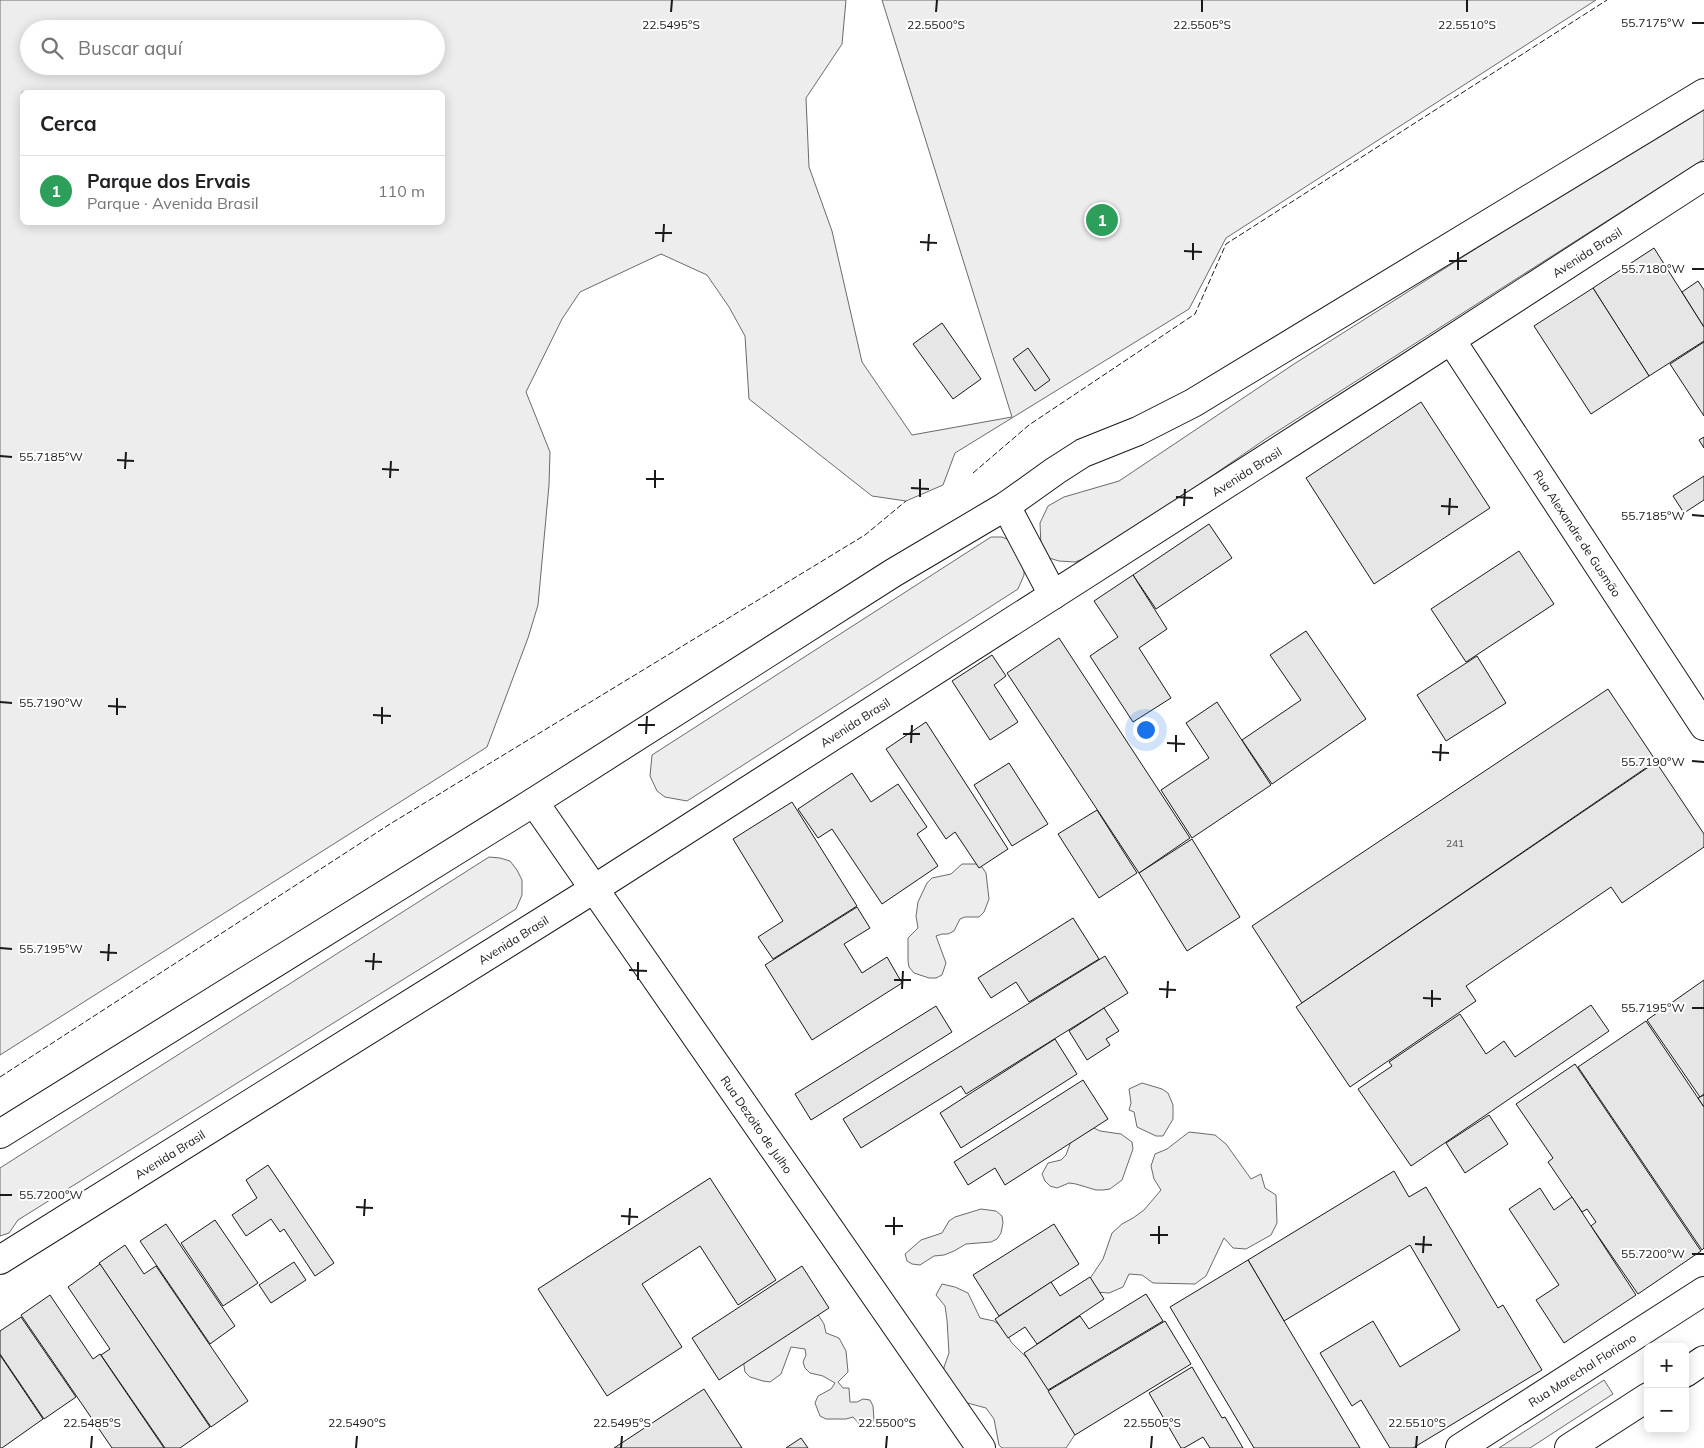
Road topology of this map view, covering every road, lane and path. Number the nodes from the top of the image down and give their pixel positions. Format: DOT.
graph roads {
  1 [pos="1704,93"];
  2 [pos="1704,176"];
  3 [pos="1451,340"];
  4 [pos="1006,506"];
  5 [pos="1054,595"];
  6 [pos="1704,726"];
  7 [pos="534,802"];
  8 [pos="594,889"];
  9 [pos="0,1134"];
  10 [pos="0,1260"];
  11 [pos="1704,1291"];
  12 [pos="1704,1360"];
  13 [pos="1689,1370"];
  14 [pos="1644,1400"];
  15 [pos="981,1448"];
  16 [pos="1460,1448"];
  17 [pos="1569,1448"];
  1 -- 4 [label="main road"];
  2 -- 3 [label="main road, Avenida Brasil"];
  3 -- 5 [label="main road, Avenida Brasil"];
  3 -- 6 [label="main road, Rua Alexandre de Gusmão"];
  4 -- 5 [label="main road"];
  4 -- 7 [label="main road"];
  5 -- 8 [label="main road, Avenida Brasil"];
  7 -- 8 [label="main road, Rua Dezoito de Julho"];
  7 -- 9 [label="main road"];
  8 -- 10 [label="main road, Avenida Brasil"];
  8 -- 15 [label="main road, Rua Dezoito de Julho"];
  11 -- 16 [label="main road, Rua Marechal Floriano"];
  12 -- 13 [label="main road"];
  14 -- 17 [label="main road"];
}
